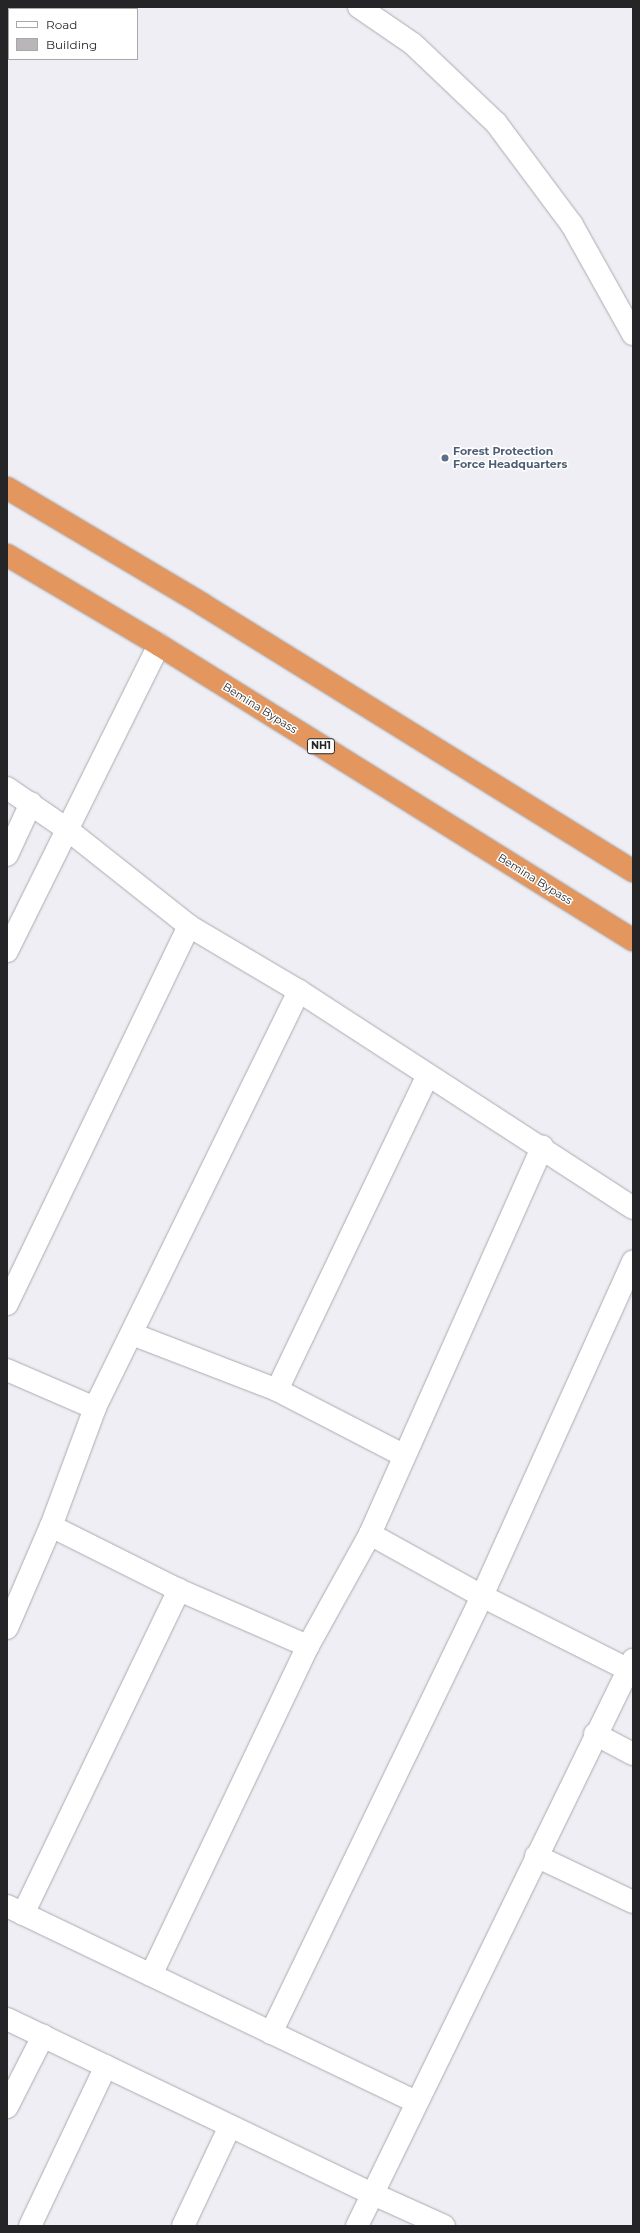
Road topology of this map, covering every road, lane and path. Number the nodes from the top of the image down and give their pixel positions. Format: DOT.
graph roads {
  1 [pos="359,7"];
  2 [pos="633,334"];
  3 [pos="7,488"];
  4 [pos="7,555"];
  5 [pos="159,645"];
  6 [pos="7,788"];
  7 [pos="32,803"];
  8 [pos="68,830"];
  9 [pos="7,855"];
  10 [pos="633,871"];
  11 [pos="189,926"];
  12 [pos="633,940"];
  13 [pos="7,951"];
  14 [pos="299,991"];
  15 [pos="428,1076"];
  16 [pos="542,1147"];
  17 [pos="633,1208"];
  18 [pos="633,1262"];
  19 [pos="7,1304"];
  20 [pos="132,1334"];
  21 [pos="7,1370"];
  22 [pos="277,1390"];
  23 [pos="95,1408"];
  24 [pos="403,1455"];
  25 [pos="51,1526"];
  26 [pos="370,1534"];
  27 [pos="179,1590"];
  28 [pos="482,1596"];
  29 [pos="7,1628"];
  30 [pos="308,1646"];
  31 [pos="631,1665"];
  32 [pos="595,1734"];
  33 [pos="633,1754"];
  34 [pos="536,1856"];
  35 [pos="633,1902"];
  36 [pos="15,1910"];
  37 [pos="151,1975"];
  38 [pos="7,2019"];
  39 [pos="271,2033"];
  40 [pos="43,2036"];
  41 [pos="106,2066"];
  42 [pos="417,2102"];
  43 [pos="7,2107"];
  44 [pos="230,2126"];
  45 [pos="373,2194"];
  46 [pos="30,2226"];
  47 [pos="183,2226"];
  48 [pos="357,2226"];
  49 [pos="444,2226"];
  1 -- 2 [label="street"];
  3 -- 10 [label="highway"];
  4 -- 5 [label="highway, Bemina Bypass / NH1"];
  5 -- 8 [label="street"];
  5 -- 12 [label="highway, Bemina Bypass / NH1"];
  6 -- 7 [label="street"];
  7 -- 8 [label="street"];
  7 -- 9 [label="street"];
  8 -- 11 [label="street"];
  8 -- 13 [label="street"];
  11 -- 14 [label="street"];
  11 -- 19 [label="street"];
  14 -- 15 [label="street"];
  14 -- 20 [label="street"];
  15 -- 16 [label="street"];
  15 -- 22 [label="street"];
  16 -- 17 [label="street"];
  16 -- 24 [label="street"];
  18 -- 28 [label="street"];
  20 -- 22 [label="street"];
  20 -- 23 [label="street"];
  21 -- 23 [label="street"];
  22 -- 24 [label="street"];
  23 -- 25 [label="street"];
  24 -- 26 [label="street"];
  25 -- 27 [label="street"];
  25 -- 29 [label="street"];
  26 -- 28 [label="street"];
  26 -- 30 [label="street"];
  27 -- 30 [label="street"];
  27 -- 36 [label="street"];
  28 -- 31 [label="street"];
  28 -- 39 [label="street"];
  30 -- 37 [label="street"];
  31 -- 32 [label="street"];
  32 -- 33 [label="street"];
  32 -- 34 [label="street"];
  34 -- 35 [label="street"];
  34 -- 42 [label="street"];
  36 -- 37 [label="street"];
  37 -- 39 [label="street"];
  38 -- 40 [label="street"];
  39 -- 42 [label="street"];
  40 -- 41 [label="street"];
  40 -- 43 [label="street"];
  41 -- 44 [label="street"];
  41 -- 46 [label="street"];
  42 -- 45 [label="street"];
  44 -- 45 [label="street"];
  44 -- 47 [label="street"];
  45 -- 48 [label="street"];
  45 -- 49 [label="street"];
}
